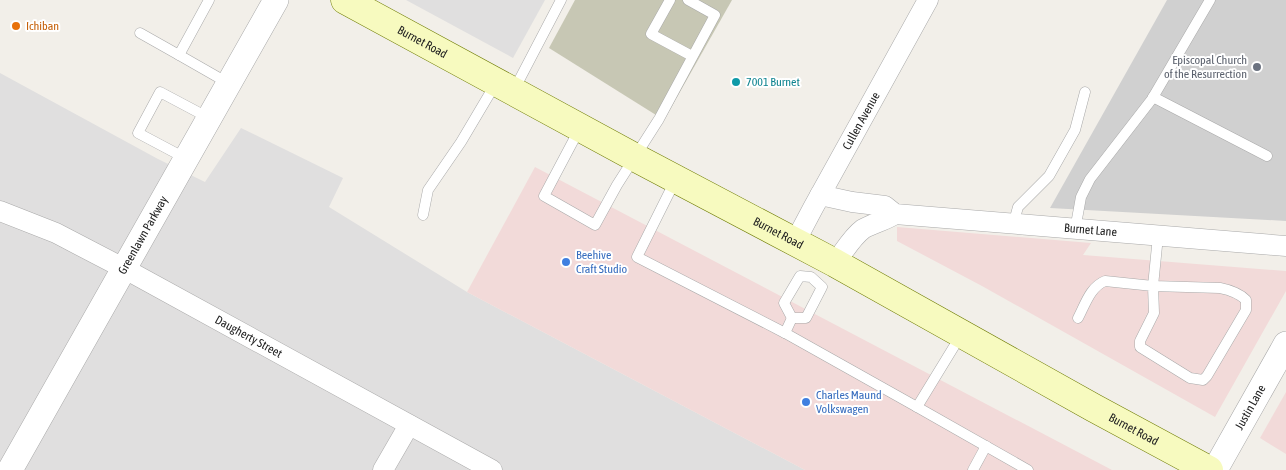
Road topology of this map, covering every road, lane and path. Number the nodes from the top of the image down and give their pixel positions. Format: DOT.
graph roads {
  1 [pos="209,0"];
  2 [pos="276,0"];
  3 [pos="345,0"];
  4 [pos="561,0"];
  5 [pos="670,0"];
  6 [pos="688,0"];
  7 [pos="928,0"];
  8 [pos="1210,0"];
  9 [pos="140,33"];
  10 [pos="179,55"];
  11 [pos="692,56"];
  12 [pos="229,84"];
  13 [pos="505,87"];
  14 [pos="1085,92"];
  15 [pos="1153,97"];
  16 [pos="210,118"];
  17 [pos="581,127"];
  18 [pos="1267,156"];
  19 [pos="636,158"];
  20 [pos="187,159"];
  21 [pos="676,178"];
  22 [pos="820,195"];
  23 [pos="0,211"];
  24 [pos="896,214"];
  25 [pos="423,215"];
  26 [pos="1013,225"];
  27 [pos="1075,230"];
  28 [pos="1158,236"];
  29 [pos="795,242"];
  30 [pos="1286,246"];
  31 [pos="821,266"];
  32 [pos="125,269"];
  33 [pos="1153,286"];
  34 [pos="792,318"];
  35 [pos="1078,318"];
  36 [pos="785,333"];
  37 [pos="961,334"];
  38 [pos="1286,344"];
  39 [pos="917,406"];
  40 [pos="409,425"];
  41 [pos="986,446"];
  42 [pos="10,470"];
  43 [pos="384,470"];
  44 [pos="492,470"];
  45 [pos="973,470"];
  46 [pos="1028,470"];
  47 [pos="1209,470"];
  48 [pos="1215,470"];
  1 -- 10 [label="lane"];
  2 -- 12 [label="street, Greenlawn Parkway"];
  3 -- 13 [label="main road, Burnet Road"];
  4 -- 13 [label="lane"];
  5 -- 11 [label="lane"];
  6 -- 11 [label="lane"];
  7 -- 22 [label="street, Cullen Avenue"];
  8 -- 15 [label="lane"];
  9 -- 10 [label="lane"];
  10 -- 12 [label="lane"];
  11 -- 19 [label="lane"];
  12 -- 16 [label="street, Greenlawn Parkway"];
  13 -- 17 [label="main road, Burnet Road"];
  13 -- 25 [label="lane"];
  14 -- 26 [label="lane"];
  15 -- 18 [label="lane"];
  15 -- 27 [label="lane"];
  16 -- 20 [label="street, Greenlawn Parkway"];
  16 -- 20 [label="lane"];
  17 -- 19 [label="main road, Burnet Road"];
  17 -- 19 [label="lane"];
  19 -- 21 [label="main road, Burnet Road"];
  20 -- 32 [label="street, Greenlawn Parkway"];
  21 -- 29 [label="main road, Burnet Road"];
  21 -- 36 [label="lane"];
  22 -- 24 [label="street, Burnet Lane"];
  22 -- 29 [label="street, Cullen Avenue"];
  23 -- 32 [label="street, Daugherty Street"];
  24 -- 26 [label="street, Burnet Lane"];
  24 -- 31 [label="street, Burnet Lane"];
  26 -- 27 [label="street, Burnet Lane"];
  27 -- 28 [label="street, Burnet Lane"];
  28 -- 30 [label="street, Burnet Lane"];
  28 -- 33 [label="lane"];
  29 -- 31 [label="main road, Burnet Road"];
  31 -- 34 [label="lane"];
  31 -- 34 [label="lane"];
  31 -- 37 [label="main road, Burnet Road"];
  32 -- 40 [label="street, Daugherty Street"];
  32 -- 42 [label="street, Greenlawn Parkway"];
  33 -- 33 [label="lane"];
  33 -- 35 [label="lane"];
  34 -- 36 [label="lane"];
  36 -- 39 [label="lane"];
  37 -- 39 [label="lane"];
  37 -- 47 [label="main road, Burnet Road"];
  38 -- 48 [label="street, Justin Lane"];
  39 -- 41 [label="lane"];
  40 -- 43 [label="street"];
  40 -- 44 [label="street, Daugherty Street"];
  41 -- 45 [label="lane"];
  41 -- 46 [label="lane"];
}
